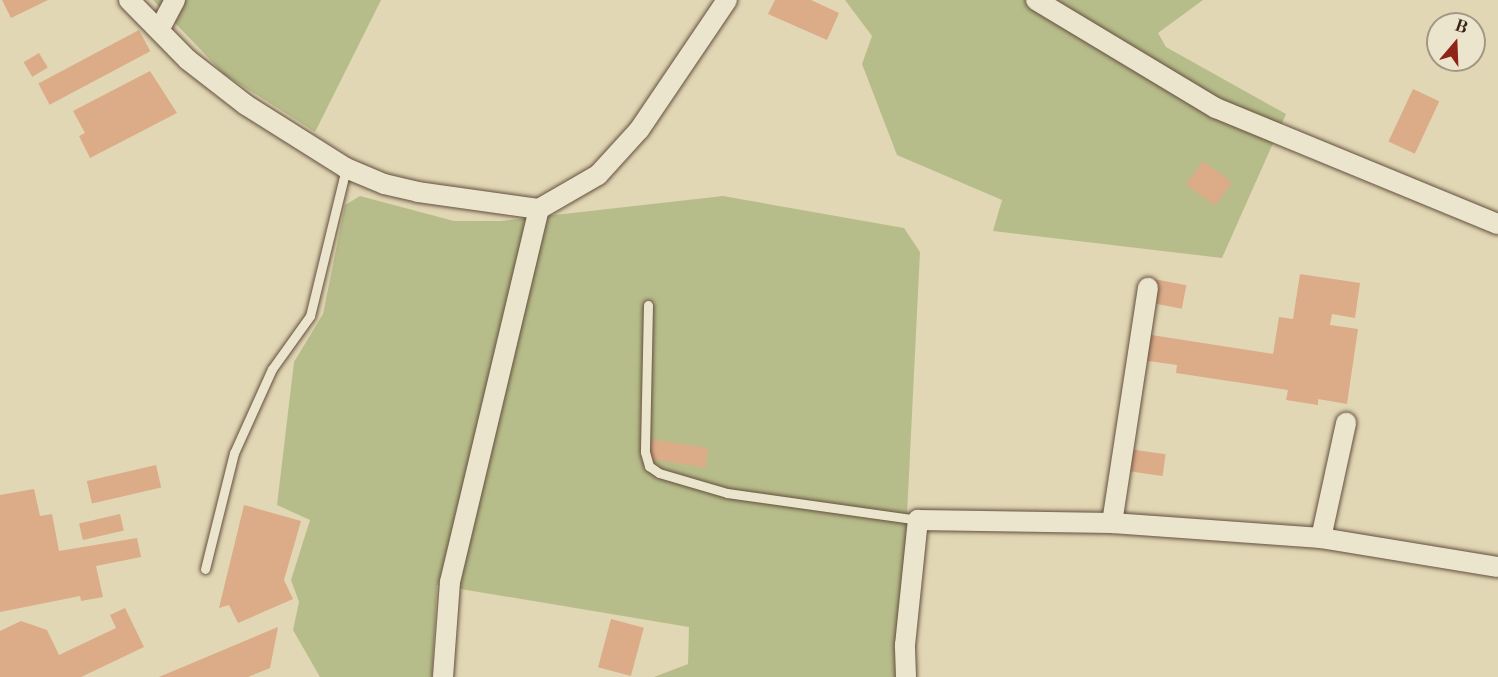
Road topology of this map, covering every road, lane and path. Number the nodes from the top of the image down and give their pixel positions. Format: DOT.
graph roads {
  1 [pos="129,0"];
  2 [pos="175,0"];
  3 [pos="727,0"];
  4 [pos="1036,0"];
  5 [pos="159,30"];
  6 [pos="346,168"];
  7 [pos="539,209"];
  8 [pos="1498,224"];
  9 [pos="1148,288"];
  10 [pos="648,305"];
  11 [pos="1346,423"];
  12 [pos="918,520"];
  13 [pos="1112,523"];
  14 [pos="1321,538"];
  15 [pos="1498,567"];
  16 [pos="205,569"];
  17 [pos="443,677"];
  18 [pos="906,677"];
  1 -- 5 [label="street"];
  2 -- 5 [label="street"];
  3 -- 7 [label="street"];
  4 -- 8 [label="street"];
  5 -- 6 [label="street"];
  6 -- 7 [label="street"];
  6 -- 16 [label="lane"];
  7 -- 17 [label="street"];
  9 -- 13 [label="street"];
  10 -- 12 [label="lane"];
  11 -- 14 [label="street"];
  12 -- 13 [label="street"];
  12 -- 18 [label="street"];
  13 -- 14 [label="street"];
  14 -- 15 [label="street"];
}
